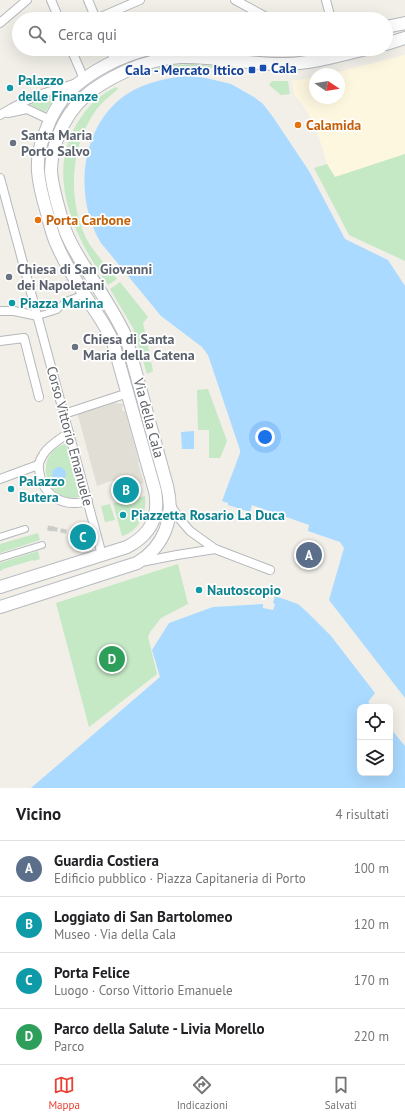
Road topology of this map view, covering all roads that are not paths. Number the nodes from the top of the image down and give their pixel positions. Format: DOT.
graph roads {
  1 [pos="27,0"];
  2 [pos="51,0"];
  3 [pos="88,0"];
  4 [pos="140,0"];
  5 [pos="235,0"];
  6 [pos="326,0"];
  7 [pos="13,12"];
  8 [pos="56,12"];
  9 [pos="93,12"];
  10 [pos="112,12"];
  11 [pos="257,12"];
  12 [pos="330,12"];
  13 [pos="12,13"];
  14 [pos="0,23"];
  15 [pos="405,23"];
  16 [pos="393,26"];
  17 [pos="405,38"];
  18 [pos="393,41"];
  19 [pos="73,56"];
  20 [pos="113,56"];
  21 [pos="129,56"];
  22 [pos="336,56"];
  23 [pos="116,62"];
  24 [pos="82,81"];
  25 [pos="0,115"];
  26 [pos="50,120"];
  27 [pos="0,178"];
  28 [pos="85,294"];
  29 [pos="0,311"];
  30 [pos="38,316"];
  31 [pos="0,341"];
  32 [pos="128,393"];
  33 [pos="39,397"];
  34 [pos="64,414"];
  35 [pos="69,433"];
  36 [pos="38,465"];
  37 [pos="0,479"];
  38 [pos="88,501"];
  39 [pos="170,504"];
  40 [pos="25,528"];
  41 [pos="0,537"];
  42 [pos="42,545"];
  43 [pos="215,550"];
  44 [pos="99,556"];
  45 [pos="0,558"];
  46 [pos="137,563"];
  47 [pos="270,570"];
  48 [pos="0,587"];
  49 [pos="0,607"];
  1 -- 7 [label="street"];
  2 -- 8 [label="street"];
  3 -- 9 [label="street"];
  4 -- 10 [label="street"];
  5 -- 11 [label="street"];
  6 -- 12 [label="street"];
  13 -- 14 [label="street"];
  15 -- 16 [label="main road"];
  17 -- 18 [label="main road"];
  19 -- 24 [label="street"];
  20 -- 23 [label="street"];
  21 -- 23 [label="main road, Via della Cala"];
  22 -- 39 [label="main road, Via della Cala"];
  23 -- 24 [label="main road, Via della Cala"];
  24 -- 25 [label="street"];
  24 -- 26 [label="main road, Via della Cala"];
  25 -- 26 [label="street"];
  26 -- 28 [label="main road, Via della Cala"];
  27 -- 30 [label="street, Corso Vittorio Emanuele"];
  28 -- 30 [label="street"];
  28 -- 32 [label="main road, Via della Cala"];
  29 -- 30 [label="street"];
  30 -- 34 [label="street, Corso Vittorio Emanuele"];
  31 -- 33 [label="street"];
  32 -- 34 [label="street"];
  32 -- 44 [label="main road, Via della Cala"];
  34 -- 35 [label="street, Corso Vittorio Emanuele"];
  35 -- 36 [label="street"];
  35 -- 38 [label="street, Corso Vittorio Emanuele"];
  36 -- 37 [label="street"];
  36 -- 38 [label="street"];
  38 -- 44 [label="street, Corso Vittorio Emanuele"];
  39 -- 43 [label="street"];
  39 -- 46 [label="main road, Via della Cala"];
  40 -- 41 [label="street"];
  42 -- 45 [label="street"];
  43 -- 46 [label="street"];
  43 -- 47 [label="street"];
  44 -- 48 [label="main road, Via della Cala"];
  46 -- 49 [label="main road, Via della Cala"];
}
